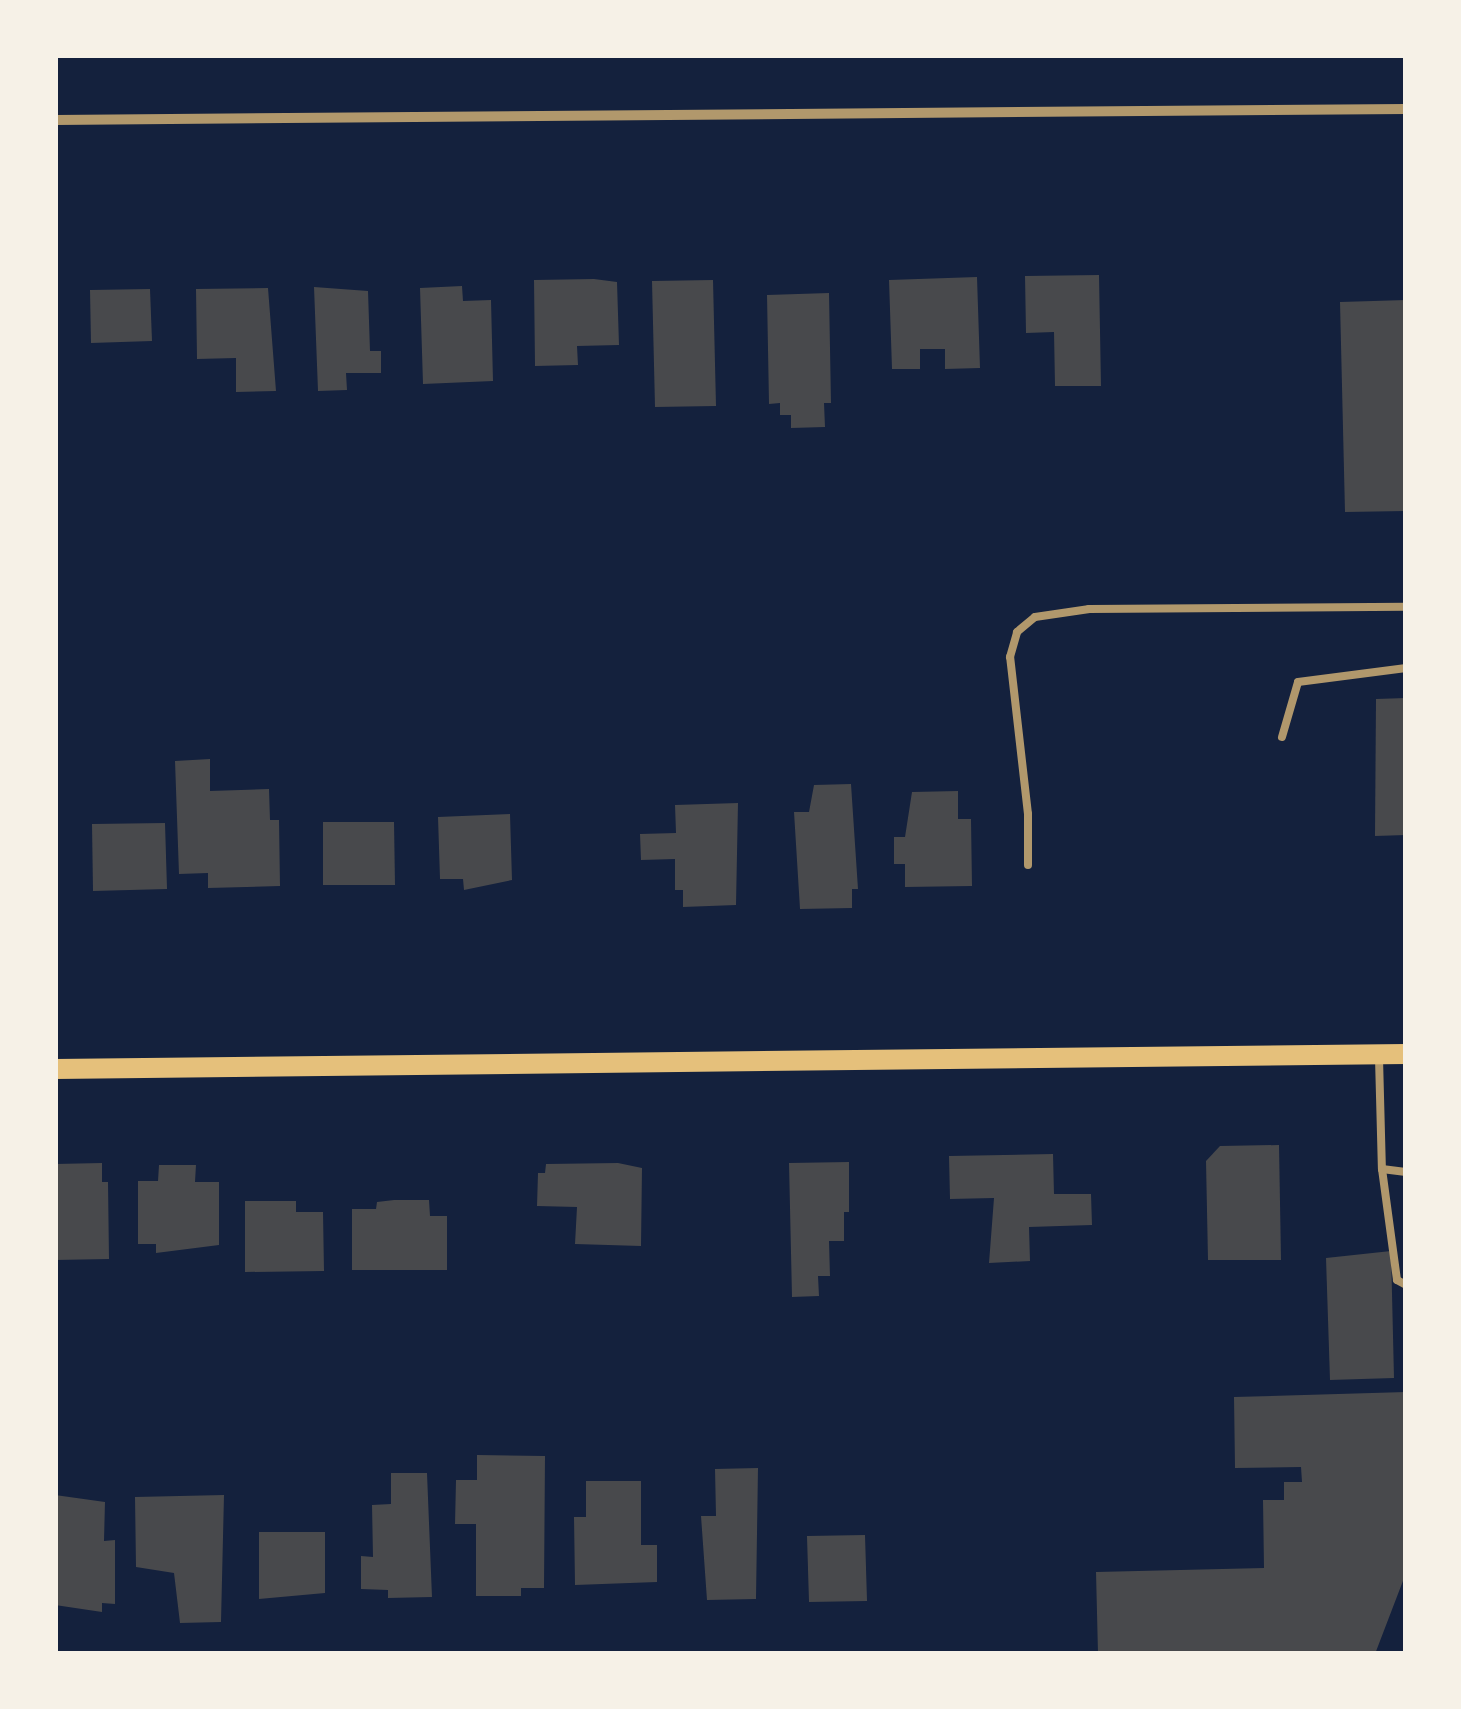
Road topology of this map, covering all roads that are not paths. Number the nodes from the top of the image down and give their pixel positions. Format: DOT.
graph roads {
  1 [pos="1406,109"];
  2 [pos="55,120"];
  3 [pos="1406,607"];
  4 [pos="1406,668"];
  5 [pos="1282,736"];
  6 [pos="1028,865"];
  7 [pos="1378,1054"];
  8 [pos="1406,1054"];
  9 [pos="55,1069"];
  10 [pos="1382,1169"];
  11 [pos="1406,1172"];
  12 [pos="1406,1285"];
  1 -- 2 [label="street"];
  3 -- 6 [label="lane"];
  4 -- 5 [label="lane"];
  7 -- 8 [label="main road"];
  7 -- 9 [label="main road"];
  7 -- 10 [label="lane"];
  10 -- 11 [label="lane"];
  10 -- 12 [label="lane"];
}
